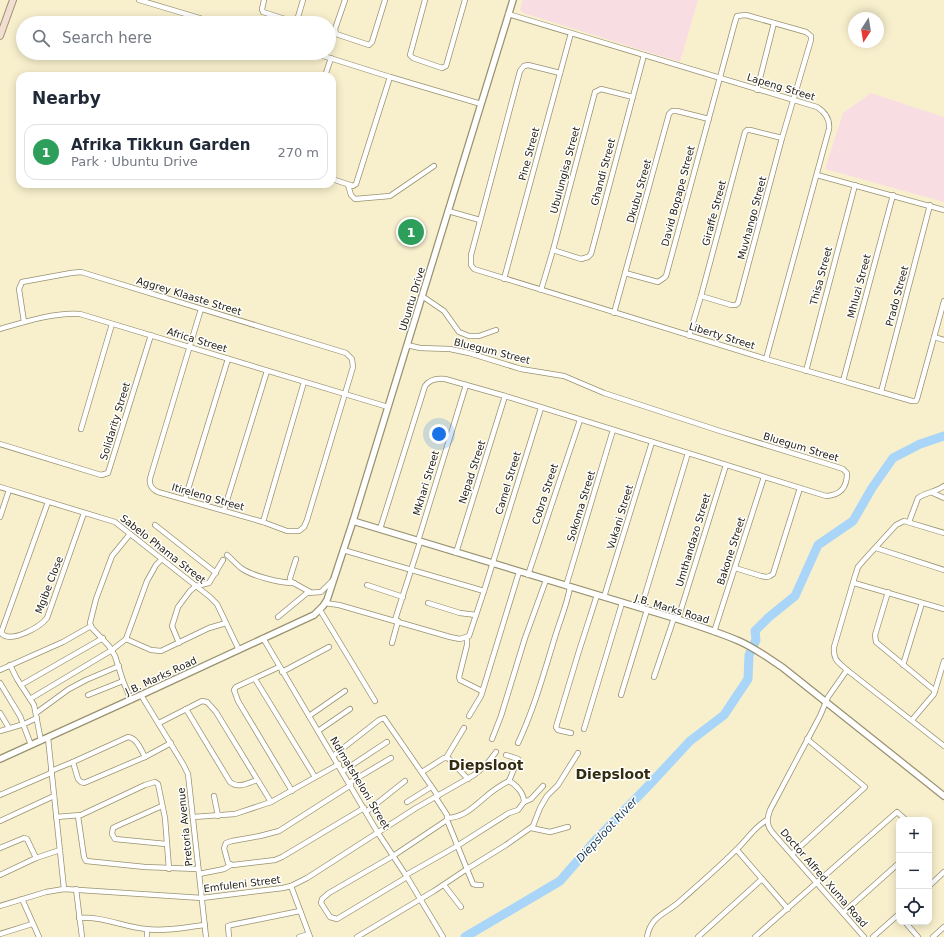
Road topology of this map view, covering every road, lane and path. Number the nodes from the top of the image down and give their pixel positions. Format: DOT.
graph roads {
  1 [pos="13,0"];
  2 [pos="139,0"];
  3 [pos="264,0"];
  4 [pos="303,0"];
  5 [pos="344,0"];
  6 [pos="385,0"];
  7 [pos="425,0"];
  8 [pos="465,0"];
  9 [pos="513,0"];
  10 [pos="508,14"];
  11 [pos="193,16"];
  12 [pos="275,16"];
  13 [pos="298,16"];
  14 [pos="774,23"];
  15 [pos="336,26"];
  16 [pos="571,33"];
  17 [pos="336,34"];
  18 [pos="0,36"];
  19 [pos="644,55"];
  20 [pos="329,60"];
  21 [pos="336,60"];
  22 [pos="325,72"];
  23 [pos="560,73"];
  24 [pos="390,77"];
  25 [pos="719,78"];
  26 [pos="757,90"];
  27 [pos="633,97"];
  28 [pos="793,100"];
  29 [pos="481,104"];
  30 [pos="708,119"];
  31 [pos="782,138"];
  32 [pos="434,166"];
  33 [pos="817,175"];
  34 [pos="336,180"];
  35 [pos="348,185"];
  36 [pos="855,185"];
  37 [pos="893,195"];
  38 [pos="930,205"];
  39 [pos="944,210"];
  40 [pos="448,211"];
  41 [pos="480,220"];
  42 [pos="553,250"];
  43 [pos="625,273"];
  44 [pos="504,279"];
  45 [pos="541,290"];
  46 [pos="422,296"];
  47 [pos="701,296"];
  48 [pos="944,301"];
  49 [pos="201,310"];
  50 [pos="614,313"];
  51 [pos="24,322"];
  52 [pos="112,324"];
  53 [pos="0,329"];
  54 [pos="496,330"];
  55 [pos="151,336"];
  56 [pos="689,336"];
  57 [pos="934,337"];
  58 [pos="944,340"];
  59 [pos="407,345"];
  60 [pos="190,347"];
  61 [pos="228,359"];
  62 [pos="766,359"];
  63 [pos="266,371"];
  64 [pos="806,371"];
  65 [pos="843,381"];
  66 [pos="304,382"];
  67 [pos="466,385"];
  68 [pos="881,392"];
  69 [pos="344,394"];
  70 [pos="505,396"];
  71 [pos="388,407"];
  72 [pos="540,408"];
  73 [pos="580,420"];
  74 [pos="80,429"];
  75 [pos="613,430"];
  76 [pos="652,442"];
  77 [pos="0,444"];
  78 [pos="688,453"];
  79 [pos="726,465"];
  80 [pos="764,477"];
  81 [pos="944,486"];
  82 [pos="0,487"];
  83 [pos="800,488"];
  84 [pos="9,490"];
  85 [pos="933,493"];
  86 [pos="944,498"];
  87 [pos="185,500"];
  88 [pos="48,502"];
  89 [pos="224,510"];
  90 [pos="84,512"];
  91 [pos="0,517"];
  92 [pos="353,520"];
  93 [pos="263,522"];
  94 [pos="909,522"];
  95 [pos="155,525"];
  96 [pos="380,529"];
  97 [pos="944,533"];
  98 [pos="130,534"];
  99 [pos="419,541"];
  100 [pos="876,548"];
  101 [pos="343,550"];
  102 [pos="456,553"];
  103 [pos="227,555"];
  104 [pos="162,559"];
  105 [pos="296,559"];
  106 [pos="223,560"];
  107 [pos="492,564"];
  108 [pos="735,568"];
  109 [pos="411,570"];
  110 [pos="944,570"];
  111 [pos="519,572"];
  112 [pos="216,573"];
  113 [pos="528,575"];
  114 [pos="333,580"];
  115 [pos="546,580"];
  116 [pos="294,583"];
  117 [pos="854,583"];
  118 [pos="367,585"];
  119 [pos="196,586"];
  120 [pos="568,587"];
  121 [pos="484,591"];
  122 [pos="310,592"];
  123 [pos="888,592"];
  124 [pos="597,595"];
  125 [pos="403,597"];
  126 [pos="604,598"];
  127 [pos="622,602"];
  128 [pos="325,603"];
  129 [pos="428,603"];
  130 [pos="922,603"];
  131 [pos="641,608"];
  132 [pos="944,609"];
  133 [pos="320,610"];
  134 [pos="647,610"];
  135 [pos="476,616"];
  136 [pos="278,617"];
  137 [pos="676,619"];
  138 [pos="396,621"];
  139 [pos="226,623"];
  140 [pos="91,626"];
  141 [pos="714,632"];
  142 [pos="103,638"];
  143 [pos="126,638"];
  144 [pos="262,638"];
  145 [pos="467,638"];
  146 [pos="179,643"];
  147 [pos="392,643"];
  148 [pos="329,647"];
  149 [pos="112,650"];
  150 [pos="239,650"];
  151 [pos="944,661"];
  152 [pos="10,665"];
  153 [pos="903,665"];
  154 [pos="119,666"];
  155 [pos="279,667"];
  156 [pos="0,670"];
  157 [pos="847,670"];
  158 [pos="282,672"];
  159 [pos="654,677"];
  160 [pos="255,679"];
  161 [pos="123,681"];
  162 [pos="21,685"];
  163 [pos="1,686"];
  164 [pos="345,691"];
  165 [pos="482,691"];
  166 [pos="935,691"];
  167 [pos="88,695"];
  168 [pos="621,695"];
  169 [pos="142,696"];
  170 [pos="30,699"];
  171 [pos="132,700"];
  172 [pos="375,701"];
  173 [pos="826,701"];
  174 [pos="186,709"];
  175 [pos="350,709"];
  176 [pos="0,713"];
  177 [pos="37,715"];
  178 [pos="309,716"];
  179 [pos="469,716"];
  180 [pos="2,719"];
  181 [pos="912,720"];
  182 [pos="159,723"];
  183 [pos="24,724"];
  184 [pos="9,728"];
  185 [pos="464,728"];
  186 [pos="584,729"];
  187 [pos="0,731"];
  188 [pos="318,731"];
  189 [pos="571,733"];
  190 [pos="48,738"];
  191 [pos="492,739"];
  192 [pos="807,739"];
  193 [pos="41,741"];
  194 [pos="387,742"];
  195 [pos="171,743"];
  196 [pos="518,743"];
  197 [pos="943,743"];
  198 [pos="31,745"];
  199 [pos="496,752"];
  200 [pos="578,753"];
  201 [pos="506,755"];
  202 [pos="333,756"];
  203 [pos="145,757"];
  204 [pos="391,758"];
  205 [pos="446,758"];
  206 [pos="0,759"];
  207 [pos="73,762"];
  208 [pos="339,764"];
  209 [pos="342,771"];
  210 [pos="51,772"];
  211 [pos="422,772"];
  212 [pos="315,777"];
  213 [pos="468,779"];
  214 [pos="257,780"];
  215 [pos="405,781"];
  216 [pos="510,781"];
  217 [pos="350,784"];
  218 [pos="543,786"];
  219 [pos="431,787"];
  220 [pos="292,791"];
  221 [pos="0,794"];
  222 [pos="54,796"];
  223 [pos="214,796"];
  224 [pos="944,796"];
  225 [pos="437,797"];
  226 [pos="271,802"];
  227 [pos="407,802"];
  228 [pos="524,802"];
  229 [pos="162,806"];
  230 [pos="365,810"];
  231 [pos="78,816"];
  232 [pos="218,816"];
  233 [pos="56,817"];
  234 [pos="193,817"];
  235 [pos="903,817"];
  236 [pos="447,819"];
  237 [pos="767,820"];
  238 [pos="0,821"];
  239 [pos="568,827"];
  240 [pos="531,828"];
  241 [pos="378,833"];
  242 [pos="166,844"];
  243 [pos="457,846"];
  244 [pos="0,848"];
  245 [pos="60,850"];
  246 [pos="737,850"];
  247 [pos="792,854"];
  248 [pos="393,856"];
  249 [pos="36,858"];
  250 [pos="231,865"];
  251 [pos="896,866"];
  252 [pos="467,868"];
  253 [pos="169,869"];
  254 [pos="199,871"];
  255 [pos="944,872"];
  256 [pos="0,875"];
  257 [pos="406,876"];
  258 [pos="762,879"];
  259 [pos="817,883"];
  260 [pos="932,883"];
  261 [pos="444,885"];
  262 [pos="481,885"];
  263 [pos="291,886"];
  264 [pos="64,888"];
  265 [pos="76,889"];
  266 [pos="202,898"];
  267 [pos="22,899"];
  268 [pos="420,899"];
  269 [pos="0,906"];
  270 [pos="461,907"];
  271 [pos="788,909"];
  272 [pos="300,911"];
  273 [pos="843,913"];
  274 [pos="79,918"];
  275 [pos="896,918"];
  276 [pos="32,924"];
  277 [pos="205,925"];
  278 [pos="907,925"];
  279 [pos="944,927"];
  280 [pos="147,930"];
  281 [pos="0,934"];
  282 [pos="310,936"];
  283 [pos="39,937"];
  284 [pos="82,937"];
  285 [pos="147,937"];
  286 [pos="206,937"];
  287 [pos="230,937"];
  288 [pos="299,937"];
  289 [pos="357,937"];
  290 [pos="442,937"];
  291 [pos="646,937"];
  292 [pos="698,937"];
  293 [pos="755,937"];
  294 [pos="864,937"];
  295 [pos="874,937"];
  296 [pos="918,937"];
  297 [pos="933,937"];
  1 -- 18 [label="main road"];
  2 -- 11 [label="street"];
  3 -- 12 [label="street"];
  4 -- 13 [label="street"];
  5 -- 15 [label="street"];
  6 -- 17 [label="street"];
  7 -- 8 [label="street"];
  9 -- 10 [label="street, Ubuntu Drive"];
  10 -- 16 [label="street, Lapeng Street"];
  10 -- 29 [label="street, Ubuntu Drive"];
  14 -- 25 [label="street, David Bopape Street"];
  14 -- 26 [label="street"];
  14 -- 28 [label="street, Muvhango Street"];
  16 -- 19 [label="street, Lapeng Street"];
  16 -- 23 [label="street, Pine Street"];
  19 -- 25 [label="street, Lapeng Street"];
  19 -- 27 [label="street, Ghandi Street"];
  20 -- 22 [label="street"];
  21 -- 24 [label="street"];
  23 -- 41 [label="street, Liberty Street"];
  23 -- 44 [label="street, Pine Street"];
  24 -- 29 [label="street"];
  24 -- 35 [label="street"];
  25 -- 26 [label="street, Lapeng Street"];
  25 -- 30 [label="street, David Bopape Street"];
  26 -- 28 [label="street, Lapeng Street"];
  27 -- 42 [label="street, Ubulungisa Street"];
  27 -- 42 [label="street, Ghandi Street"];
  28 -- 31 [label="street, Muvhango Street"];
  28 -- 33 [label="street, Lapeng Street"];
  29 -- 40 [label="street, Ubuntu Drive"];
  30 -- 43 [label="street, David Bopape Street"];
  30 -- 43 [label="street, Dkubu Street"];
  31 -- 47 [label="street, Giraffe Street"];
  31 -- 47 [label="street, Muvhango Street"];
  32 -- 35 [label="street"];
  33 -- 36 [label="street"];
  33 -- 62 [label="street, Lapeng Street"];
  34 -- 35 [label="street"];
  36 -- 37 [label="street"];
  36 -- 64 [label="street, Thisa Street"];
  37 -- 38 [label="street"];
  37 -- 65 [label="street, Mhluzi Street"];
  38 -- 39 [label="street"];
  38 -- 68 [label="street, Prado Street"];
  40 -- 41 [label="street"];
  40 -- 46 [label="street, Ubuntu Drive"];
  41 -- 44 [label="street, Liberty Street"];
  42 -- 45 [label="street, Ubulungisa Street"];
  43 -- 50 [label="street, Dkubu Street"];
  44 -- 45 [label="street, Liberty Street"];
  45 -- 50 [label="street, Liberty Street"];
  46 -- 54 [label="street"];
  46 -- 59 [label="street, Ubuntu Drive"];
  47 -- 56 [label="street, Giraffe Street"];
  48 -- 57 [label="street, Liberty Street"];
  49 -- 51 [label="street, Aggrey Klaaste Street"];
  49 -- 60 [label="street, Itireleng Street"];
  49 -- 69 [label="street, Aggrey Klaaste Street"];
  50 -- 56 [label="street, Liberty Street"];
  51 -- 52 [label="street, Africa Street"];
  51 -- 53 [label="street, Africa Street"];
  52 -- 55 [label="street, Africa Street"];
  52 -- 74 [label="street"];
  55 -- 60 [label="street, Africa Street"];
  55 -- 77 [label="street, Solidarity Street"];
  56 -- 62 [label="street, Liberty Street"];
  57 -- 58 [label="street"];
  57 -- 68 [label="street, Liberty Street"];
  59 -- 71 [label="street, Ubuntu Drive"];
  59 -- 83 [label="street, Bluegum Street"];
  60 -- 61 [label="street, Africa Street"];
  60 -- 87 [label="street, Itireleng Street"];
  61 -- 63 [label="street, Africa Street"];
  61 -- 87 [label="street"];
  62 -- 64 [label="street, Liberty Street"];
  63 -- 66 [label="street, Africa Street"];
  63 -- 89 [label="street"];
  64 -- 65 [label="street, Liberty Street"];
  65 -- 68 [label="street, Liberty Street"];
  66 -- 69 [label="street, Africa Street"];
  66 -- 93 [label="street"];
  67 -- 70 [label="street, Bluegum Street"];
  67 -- 96 [label="street, Bluegum Street"];
  67 -- 99 [label="street, Mkhari Street"];
  69 -- 71 [label="street, Africa Street"];
  69 -- 93 [label="street, Itireleng Street"];
  70 -- 72 [label="street, Bluegum Street"];
  70 -- 102 [label="street, Nepad Street"];
  71 -- 92 [label="street, Ubuntu Drive"];
  72 -- 73 [label="street, Bluegum Street"];
  72 -- 107 [label="street, Camel Street"];
  73 -- 75 [label="street, Bluegum Street"];
  73 -- 113 [label="street, Cobra Street"];
  75 -- 76 [label="street, Bluegum Street"];
  75 -- 120 [label="street, Sokoma Street"];
  76 -- 78 [label="street, Bluegum Street"];
  76 -- 126 [label="street, Vukani Street"];
  78 -- 79 [label="street, Bluegum Street"];
  78 -- 131 [label="street"];
  79 -- 80 [label="street, Bluegum Street"];
  79 -- 137 [label="street, Umthandazo Street"];
  80 -- 83 [label="street, Bluegum Street"];
  80 -- 108 [label="street, Bakone Street"];
  81 -- 85 [label="street"];
  82 -- 84 [label="street, Sabelo Phama Street"];
  83 -- 108 [label="street"];
  84 -- 88 [label="street, Sabelo Phama Street"];
  84 -- 91 [label="street"];
  85 -- 86 [label="street"];
  85 -- 94 [label="street"];
  87 -- 89 [label="street, Itireleng Street"];
  88 -- 90 [label="street, Sabelo Phama Street"];
  88 -- 90 [label="street, Mgibe Close"];
  89 -- 93 [label="street, Itireleng Street"];
  90 -- 98 [label="street, Sabelo Phama Street"];
  92 -- 96 [label="street, J.B. Marks Road"];
  92 -- 101 [label="street, Ubuntu Drive"];
  94 -- 97 [label="street"];
  94 -- 100 [label="street"];
  95 -- 112 [label="street"];
  96 -- 99 [label="street, J.B. Marks Road"];
  98 -- 104 [label="street, Sabelo Phama Street"];
  98 -- 140 [label="street"];
  99 -- 102 [label="street, J.B. Marks Road"];
  99 -- 109 [label="street, Mkhari Street"];
  100 -- 110 [label="street"];
  100 -- 117 [label="street"];
  101 -- 109 [label="street"];
  101 -- 114 [label="street, Ubuntu Drive"];
  102 -- 107 [label="street, J.B. Marks Road"];
  103 -- 116 [label="street"];
  104 -- 119 [label="street, Sabelo Phama Street"];
  104 -- 143 [label="street"];
  105 -- 116 [label="street"];
  106 -- 112 [label="street"];
  107 -- 111 [label="street, J.B. Marks Road"];
  107 -- 121 [label="street, Camel Street"];
  108 -- 141 [label="street, Bakone Street"];
  109 -- 121 [label="street"];
  109 -- 125 [label="street, Mkhari Street"];
  111 -- 113 [label="street, J.B. Marks Road"];
  111 -- 165 [label="street"];
  112 -- 119 [label="street"];
  113 -- 115 [label="street, J.B. Marks Road"];
  114 -- 122 [label="street"];
  114 -- 128 [label="street, Ubuntu Drive"];
  115 -- 120 [label="street, J.B. Marks Road"];
  115 -- 191 [label="street"];
  116 -- 122 [label="street"];
  117 -- 123 [label="street"];
  117 -- 157 [label="street"];
  118 -- 125 [label="street"];
  119 -- 139 [label="street, Sabelo Phama Street"];
  119 -- 146 [label="street"];
  120 -- 124 [label="street, J.B. Marks Road"];
  120 -- 196 [label="street, Sokoma Street"];
  121 -- 135 [label="street, Camel Street"];
  122 -- 136 [label="street"];
  123 -- 130 [label="street"];
  123 -- 153 [label="street"];
  124 -- 126 [label="street, J.B. Marks Road"];
  124 -- 189 [label="street"];
  125 -- 138 [label="street, Mkhari Street"];
  126 -- 127 [label="street, J.B. Marks Road"];
  127 -- 131 [label="street, J.B. Marks Road"];
  127 -- 186 [label="street"];
  128 -- 133 [label="street, J.B. Marks Road"];
  128 -- 138 [label="street"];
  129 -- 135 [label="street"];
  130 -- 132 [label="street"];
  130 -- 153 [label="street"];
  131 -- 134 [label="street, J.B. Marks Road"];
  133 -- 144 [label="street, J.B. Marks Road"];
  133 -- 172 [label="street"];
  134 -- 137 [label="street, J.B. Marks Road"];
  134 -- 168 [label="street"];
  135 -- 145 [label="street, Camel Street"];
  137 -- 141 [label="street, J.B. Marks Road"];
  137 -- 159 [label="street, Umthandazo Street"];
  138 -- 145 [label="street"];
  138 -- 147 [label="street, Mkhari Street"];
  139 -- 146 [label="street"];
  139 -- 150 [label="street, Sabelo Phama Street"];
  140 -- 142 [label="street"];
  140 -- 152 [label="street"];
  141 -- 173 [label="street, J.B. Marks Road"];
  142 -- 149 [label="street"];
  142 -- 162 [label="street"];
  143 -- 146 [label="street"];
  143 -- 149 [label="street"];
  144 -- 150 [label="street, J.B. Marks Road"];
  144 -- 155 [label="street, Ndimatsheloni Street"];
  145 -- 165 [label="street, Camel Street"];
  148 -- 158 [label="street"];
  149 -- 154 [label="street"];
  149 -- 170 [label="street"];
  150 -- 169 [label="street, J.B. Marks Road"];
  151 -- 166 [label="street"];
  152 -- 156 [label="street"];
  152 -- 162 [label="street"];
  153 -- 166 [label="street"];
  154 -- 161 [label="street"];
  154 -- 177 [label="street"];
  155 -- 158 [label="street, Ndimatsheloni Street"];
  155 -- 160 [label="street"];
  157 -- 173 [label="street"];
  157 -- 181 [label="street"];
  158 -- 178 [label="street, Ndimatsheloni Street"];
  160 -- 212 [label="street"];
  160 -- 220 [label="street"];
  161 -- 167 [label="street"];
  161 -- 171 [label="street"];
  162 -- 170 [label="street"];
  163 -- 183 [label="street"];
  164 -- 178 [label="street"];
  165 -- 179 [label="street"];
  166 -- 181 [label="street"];
  169 -- 171 [label="street, J.B. Marks Road"];
  169 -- 182 [label="street, Pretoria Avenue"];
  170 -- 177 [label="street"];
  171 -- 190 [label="street, J.B. Marks Road"];
  173 -- 192 [label="street"];
  173 -- 224 [label="street, J.B. Marks Road"];
  174 -- 182 [label="street"];
  174 -- 214 [label="street"];
  174 -- 214 [label="street"];
  175 -- 188 [label="street"];
  176 -- 180 [label="street"];
  177 -- 183 [label="street"];
  177 -- 193 [label="street"];
  178 -- 188 [label="street, Ndimatsheloni Street"];
  180 -- 184 [label="street"];
  181 -- 197 [label="street"];
  182 -- 195 [label="street, Pretoria Avenue"];
  183 -- 184 [label="street"];
  183 -- 198 [label="street"];
  184 -- 187 [label="street"];
  185 -- 205 [label="street"];
  188 -- 202 [label="street, Ndimatsheloni Street"];
  190 -- 193 [label="street, J.B. Marks Road"];
  190 -- 210 [label="street"];
  192 -- 237 [label="street"];
  192 -- 247 [label="street"];
  193 -- 198 [label="street, J.B. Marks Road"];
  194 -- 209 [label="street"];
  195 -- 203 [label="street"];
  195 -- 234 [label="street, Pretoria Avenue"];
  198 -- 206 [label="street, J.B. Marks Road"];
  199 -- 213 [label="street, Emfuleni Street"];
  200 -- 240 [label="street"];
  201 -- 216 [label="street"];
  202 -- 208 [label="street, Ndimatsheloni Street"];
  202 -- 211 [label="street"];
  203 -- 207 [label="street"];
  203 -- 207 [label="street"];
  204 -- 217 [label="street"];
  205 -- 211 [label="street"];
  205 -- 213 [label="street"];
  207 -- 210 [label="street"];
  208 -- 209 [label="street, Ndimatsheloni Street"];
  208 -- 212 [label="street"];
  209 -- 217 [label="street, Ndimatsheloni Street"];
  210 -- 221 [label="street"];
  210 -- 222 [label="street"];
  211 -- 219 [label="street"];
  212 -- 220 [label="street"];
  213 -- 225 [label="street, Emfuleni Street"];
  214 -- 226 [label="street"];
  215 -- 230 [label="street"];
  216 -- 228 [label="street"];
  216 -- 236 [label="street"];
  217 -- 230 [label="street, Ndimatsheloni Street"];
  217 -- 250 [label="street"];
  218 -- 228 [label="street"];
  219 -- 225 [label="street"];
  219 -- 227 [label="street"];
  220 -- 226 [label="street"];
  222 -- 233 [label="street"];
  222 -- 238 [label="street"];
  223 -- 232 [label="street"];
  225 -- 236 [label="street"];
  225 -- 241 [label="street, Emfuleni Street"];
  226 -- 232 [label="street"];
  228 -- 243 [label="street"];
  229 -- 231 [label="street"];
  229 -- 242 [label="street"];
  229 -- 242 [label="street"];
  230 -- 241 [label="street, Ndimatsheloni Street"];
  230 -- 250 [label="street"];
  231 -- 233 [label="street"];
  231 -- 253 [label="street"];
  232 -- 234 [label="street"];
  233 -- 245 [label="street"];
  234 -- 254 [label="street, Pretoria Avenue"];
  235 -- 259 [label="street"];
  236 -- 243 [label="street"];
  236 -- 248 [label="street"];
  237 -- 246 [label="street"];
  237 -- 247 [label="street, Doctor Alfred Xuma Road"];
  239 -- 240 [label="street"];
  240 -- 252 [label="street"];
  241 -- 248 [label="street, Ndimatsheloni Street"];
  241 -- 263 [label="street, Emfuleni Street"];
  242 -- 253 [label="street"];
  243 -- 252 [label="street"];
  243 -- 257 [label="street"];
  244 -- 249 [label="street"];
  245 -- 249 [label="street"];
  245 -- 264 [label="street"];
  246 -- 258 [label="street"];
  246 -- 291 [label="street"];
  247 -- 259 [label="street, Doctor Alfred Xuma Road"];
  248 -- 257 [label="street, Ndimatsheloni Street"];
  248 -- 257 [label="street"];
  249 -- 256 [label="street"];
  250 -- 254 [label="street"];
  251 -- 273 [label="street"];
  252 -- 261 [label="street"];
  252 -- 262 [label="street"];
  253 -- 254 [label="street"];
  254 -- 266 [label="street, Pretoria Avenue"];
  255 -- 260 [label="street"];
  257 -- 268 [label="street, Ndimatsheloni Street"];
  258 -- 271 [label="street"];
  258 -- 292 [label="street"];
  259 -- 271 [label="street"];
  259 -- 273 [label="street, Doctor Alfred Xuma Road"];
  261 -- 268 [label="street"];
  261 -- 270 [label="street"];
  263 -- 266 [label="street, Emfuleni Street"];
  263 -- 272 [label="street"];
  264 -- 265 [label="street, Emfuleni Street"];
  264 -- 267 [label="street, Emfuleni Street"];
  265 -- 266 [label="street, Emfuleni Street"];
  265 -- 274 [label="street"];
  266 -- 277 [label="street, Pretoria Avenue"];
  267 -- 269 [label="street, Emfuleni Street"];
  267 -- 276 [label="street"];
  268 -- 289 [label="street"];
  268 -- 290 [label="street, Ndimatsheloni Street"];
  271 -- 293 [label="street"];
  272 -- 282 [label="street"];
  272 -- 287 [label="street"];
  273 -- 294 [label="street, Doctor Alfred Xuma Road"];
  274 -- 280 [label="street"];
  274 -- 284 [label="street"];
  275 -- 295 [label="street"];
  276 -- 281 [label="street"];
  276 -- 283 [label="street"];
  277 -- 280 [label="street"];
  277 -- 286 [label="street, Pretoria Avenue"];
  278 -- 296 [label="street"];
  279 -- 297 [label="street"];
  280 -- 285 [label="street"];
  282 -- 288 [label="street"];
}
